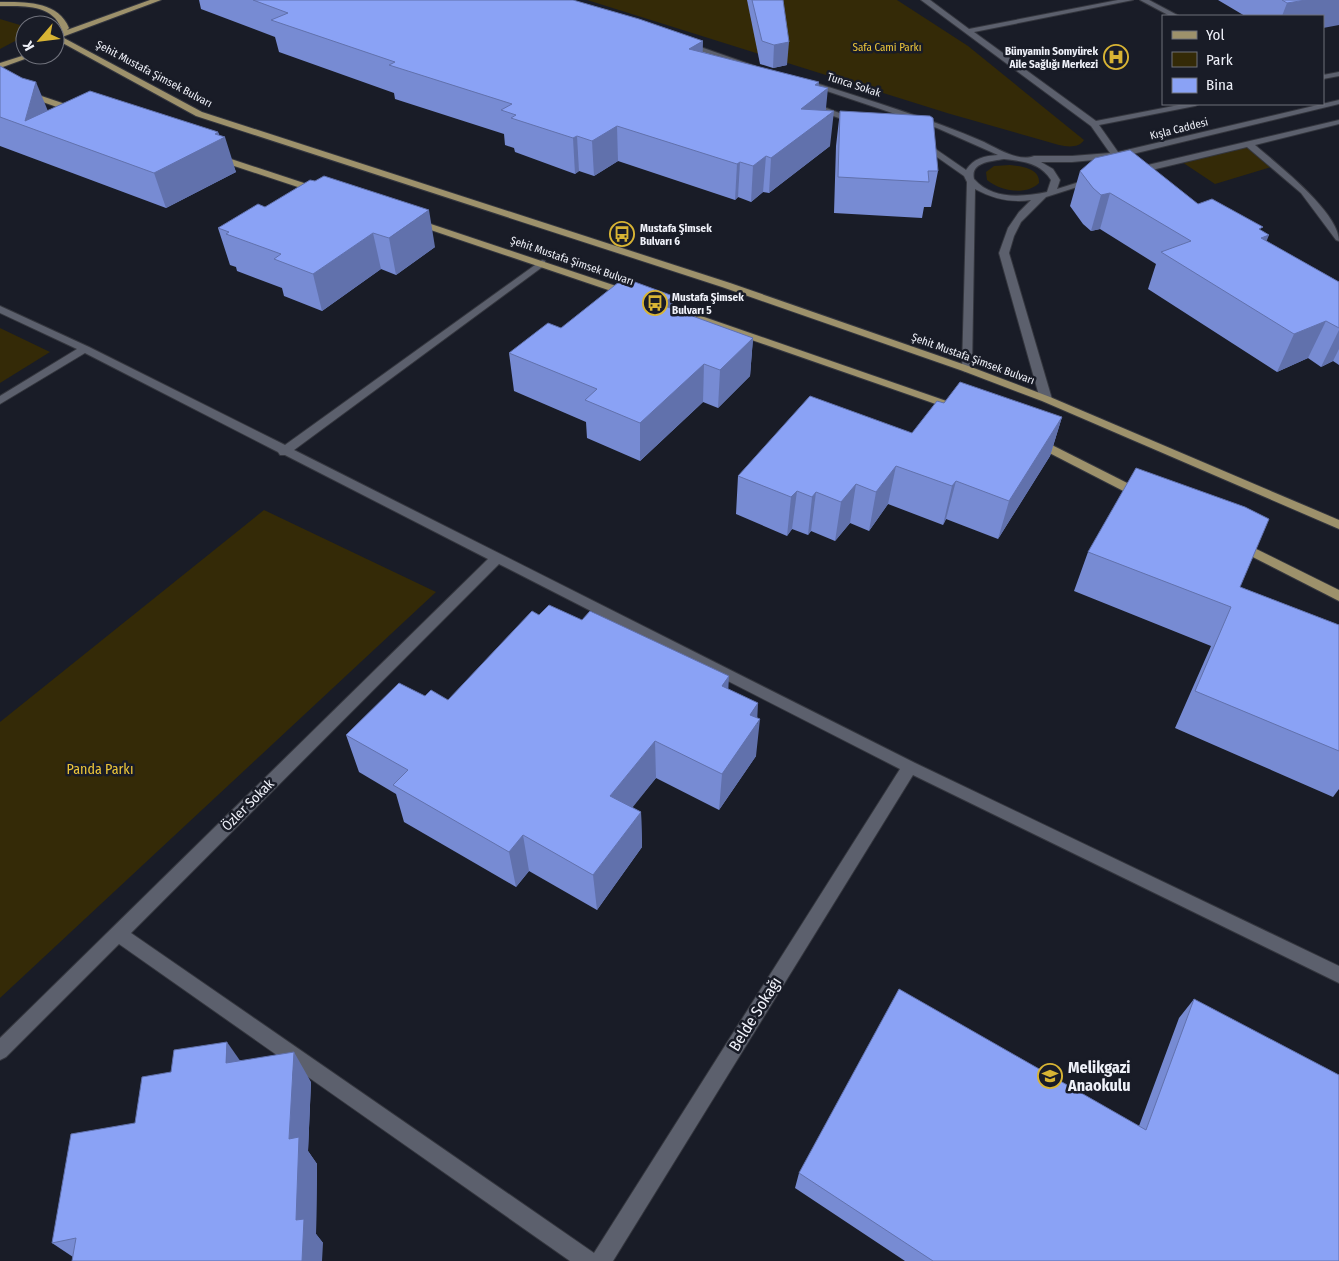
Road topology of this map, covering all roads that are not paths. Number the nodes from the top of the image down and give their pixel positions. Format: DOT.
graph roads {
  1 [pos="16,0"];
  2 [pos="157,0"];
  3 [pos="926,0"];
  4 [pos="1129,0"];
  5 [pos="1144,0"];
  6 [pos="1,4"];
  7 [pos="57,15"];
  8 [pos="1173,15"];
  9 [pos="969,31"];
  10 [pos="65,35"];
  11 [pos="65,42"];
  12 [pos="677,42"];
  13 [pos="15,61"];
  14 [pos="0,66"];
  15 [pos="762,69"];
  16 [pos="1339,74"];
  17 [pos="1324,77"];
  18 [pos="799,81"];
  19 [pos="0,84"];
  20 [pos="801,102"];
  21 [pos="1339,102"];
  22 [pos="1190,105"];
  23 [pos="83,113"];
  24 [pos="1338,123"];
  25 [pos="867,124"];
  26 [pos="1094,124"];
  27 [pos="914,140"];
  28 [pos="1248,143"];
  29 [pos="204,153"];
  30 [pos="1116,155"];
  31 [pos="1008,157"];
  32 [pos="1022,158"];
  33 [pos="1126,173"];
  34 [pos="969,178"];
  35 [pos="1098,180"];
  36 [pos="326,193"];
  37 [pos="1047,194"];
  38 [pos="401,217"];
  39 [pos="1339,238"];
  40 [pos="542,263"];
  41 [pos="0,309"];
  42 [pos="85,349"];
  43 [pos="967,369"];
  44 [pos="1046,398"];
  45 [pos="0,401"];
  46 [pos="967,411"];
  47 [pos="1022,434"];
  48 [pos="284,452"];
  49 [pos="1154,501"];
  50 [pos="1339,525"];
  51 [pos="1225,537"];
  52 [pos="496,559"];
  53 [pos="1339,596"];
  54 [pos="910,768"];
  55 [pos="118,934"];
  56 [pos="1339,975"];
  57 [pos="0,1051"];
  58 [pos="588,1261"];
  59 [pos="601,1261"];
  1 -- 6 [label="main road"];
  2 -- 10 [label="main road"];
  3 -- 9 [label="street"];
  4 -- 9 [label="street"];
  5 -- 8 [label="street"];
  6 -- 7 [label="main road"];
  9 -- 26 [label="street"];
  11 -- 43 [label="main road, Şehit Mustafa Şimsek Bulvarı"];
  12 -- 15 [label="street"];
  13 -- 14 [label="main road"];
  16 -- 17 [label="street"];
  18 -- 31 [label="street, Tunca Sokak"];
  19 -- 23 [label="main road"];
  20 -- 25 [label="street"];
  21 -- 30 [label="street, Kışla Caddesi"];
  22 -- 26 [label="street"];
  24 -- 28 [label="street"];
  26 -- 30 [label="street"];
  27 -- 34 [label="street"];
  28 -- 33 [label="street"];
  28 -- 39 [label="street"];
  29 -- 36 [label="main road"];
  30 -- 32 [label="street, Kışla Caddesi"];
  31 -- 32 [label="street, Kışla Caddesi"];
  31 -- 34 [label="street"];
  32 -- 37 [label="street"];
  34 -- 37 [label="street"];
  34 -- 43 [label="street"];
  35 -- 37 [label="street"];
  37 -- 44 [label="street"];
  38 -- 40 [label="main road, Şehit Mustafa Şimsek Bulvarı"];
  40 -- 46 [label="main road, Şehit Mustafa Şimsek Bulvarı"];
  40 -- 48 [label="street"];
  41 -- 42 [label="street"];
  42 -- 45 [label="street"];
  42 -- 48 [label="street"];
  43 -- 44 [label="main road, Şehit Mustafa Şimsek Bulvarı"];
  44 -- 50 [label="main road, Şehit Mustafa Şimsek Bulvarı"];
  47 -- 49 [label="main road"];
  48 -- 52 [label="street"];
  51 -- 53 [label="main road"];
  52 -- 54 [label="street"];
  52 -- 55 [label="street, Özler Sokak"];
  54 -- 56 [label="street"];
  54 -- 59 [label="street, Belde Sokağı"];
  55 -- 57 [label="street, Özler Sokak"];
  55 -- 58 [label="street"];
}
